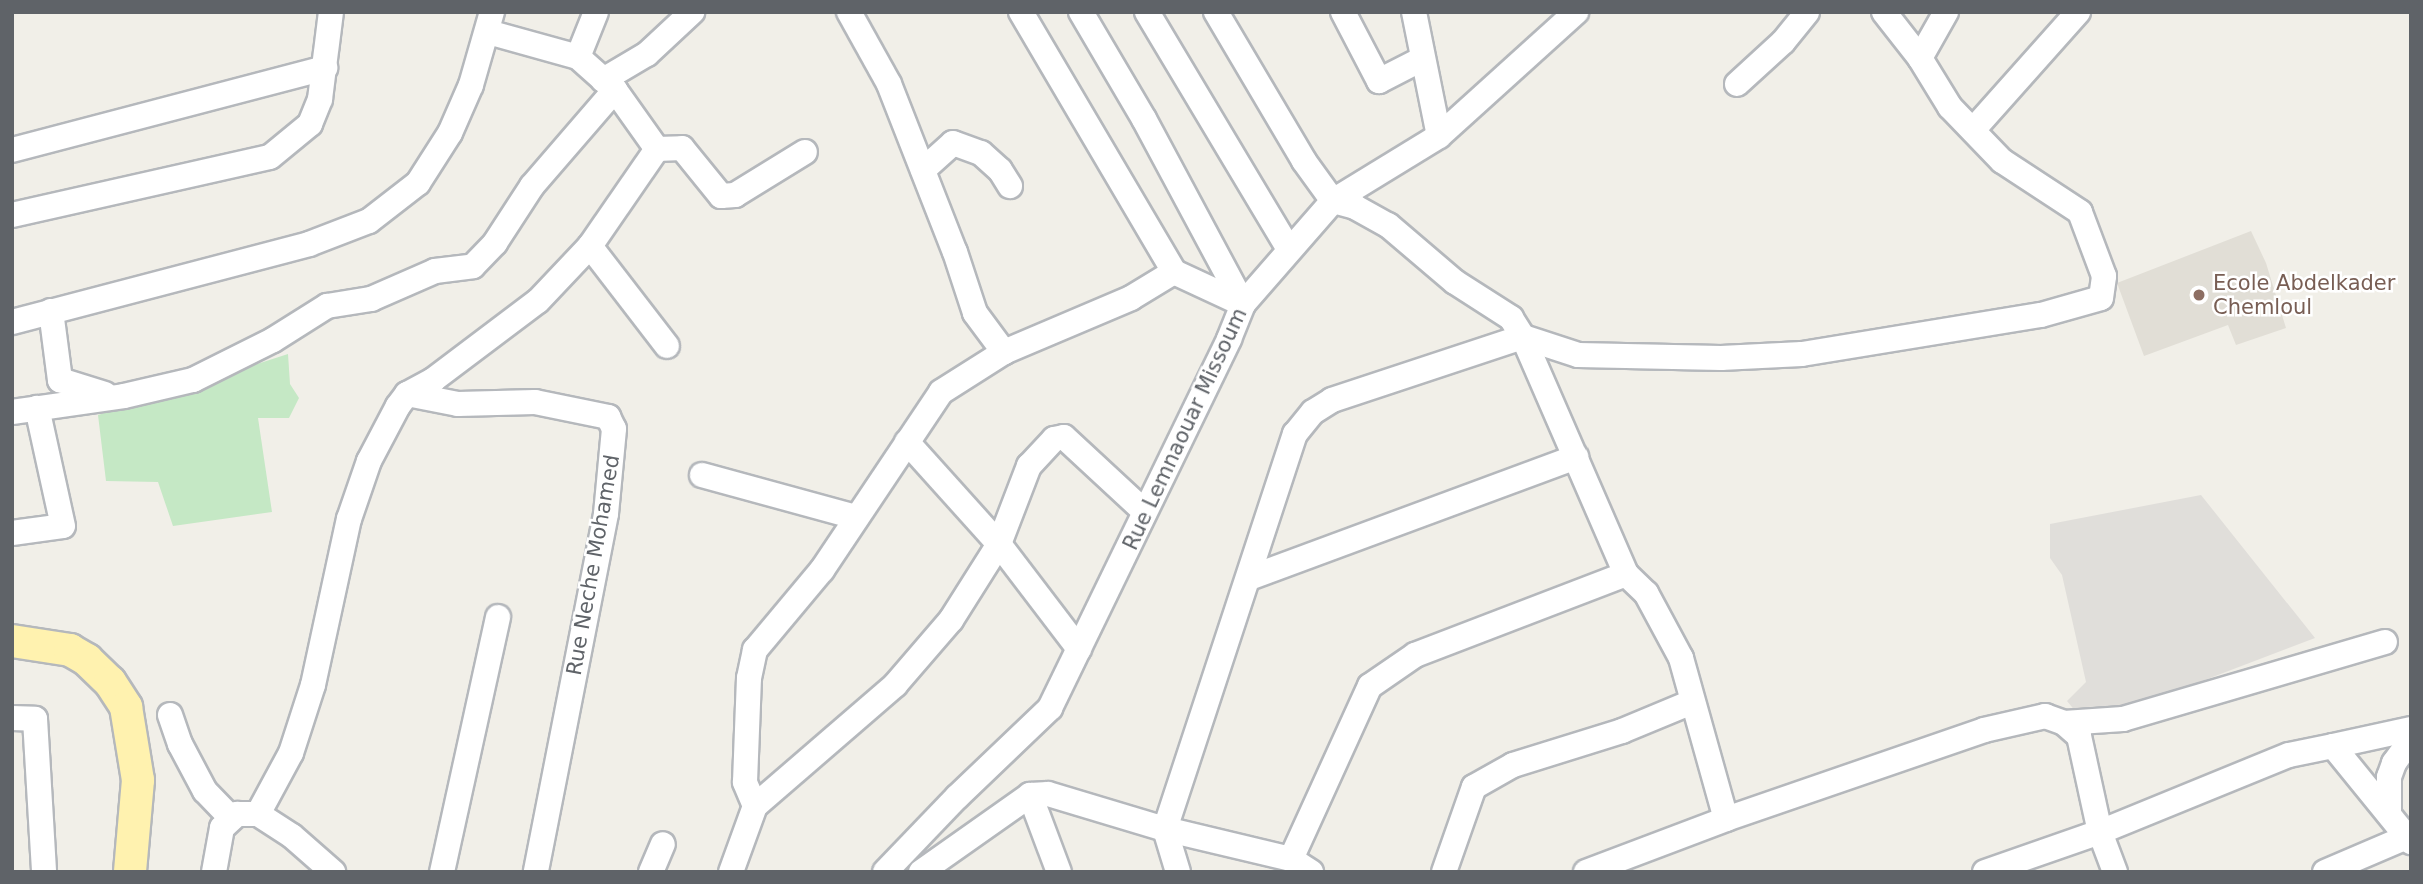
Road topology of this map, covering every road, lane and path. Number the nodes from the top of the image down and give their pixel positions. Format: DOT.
graph roads {
  1 [pos="331,12"];
  2 [pos="596,12"];
  3 [pos="692,12"];
  4 [pos="1021,12"];
  5 [pos="1081,12"];
  6 [pos="1147,12"];
  7 [pos="1216,12"];
  8 [pos="1343,12"];
  9 [pos="1414,12"];
  10 [pos="1576,12"];
  11 [pos="1807,12"];
  12 [pos="1884,12"];
  13 [pos="1946,12"];
  14 [pos="2078,12"];
  15 [pos="858,17"];
  16 [pos="490,22"];
  17 [pos="578,57"];
  18 [pos="1920,58"];
  19 [pos="1422,59"];
  20 [pos="326,68"];
  21 [pos="609,85"];
  22 [pos="1737,85"];
  23 [pos="1973,130"];
  24 [pos="1439,136"];
  25 [pos="657,149"];
  26 [pos="12,150"];
  27 [pos="805,152"];
  28 [pos="923,170"];
  29 [pos="1010,186"];
  30 [pos="1333,201"];
  31 [pos="12,215"];
  32 [pos="590,246"];
  33 [pos="1289,249"];
  34 [pos="1174,272"];
  35 [pos="1243,304"];
  36 [pos="51,311"];
  37 [pos="12,322"];
  38 [pos="1523,337"];
  39 [pos="667,346"];
  40 [pos="1004,352"];
  41 [pos="407,394"];
  42 [pos="109,396"];
  43 [pos="37,408"];
  44 [pos="12,412"];
  45 [pos="907,442"];
  46 [pos="1576,457"];
  47 [pos="702,475"];
  48 [pos="1145,512"];
  49 [pos="856,517"];
  50 [pos="12,533"];
  51 [pos="999,544"];
  52 [pos="1626,574"];
  53 [pos="1249,578"];
  54 [pos="498,617"];
  55 [pos="12,641"];
  56 [pos="2385,642"];
  57 [pos="1079,649"];
  58 [pos="1692,702"];
  59 [pos="170,715"];
  60 [pos="12,718"];
  61 [pos="2064,723"];
  62 [pos="2411,729"];
  63 [pos="2411,740"];
  64 [pos="2333,746"];
  65 [pos="1030,794"];
  66 [pos="755,806"];
  67 [pos="258,814"];
  68 [pos="2389,814"];
  69 [pos="231,818"];
  70 [pos="1726,819"];
  71 [pos="1165,828"];
  72 [pos="2100,832"];
  73 [pos="2409,839"];
  74 [pos="663,844"];
  75 [pos="1301,865"];
  76 [pos="44,872"];
  77 [pos="130,872"];
  78 [pos="214,872"];
  79 [pos="333,872"];
  80 [pos="442,872"];
  81 [pos="536,872"];
  82 [pos="651,872"];
  83 [pos="731,872"];
  84 [pos="885,872"];
  85 [pos="921,872"];
  86 [pos="1059,872"];
  87 [pos="1178,872"];
  88 [pos="1444,872"];
  89 [pos="1586,872"];
  90 [pos="1985,872"];
  91 [pos="2115,872"];
  92 [pos="2325,872"];
  1 -- 20 [label="street"];
  2 -- 17 [label="street"];
  3 -- 21 [label="street"];
  4 -- 34 [label="street"];
  5 -- 35 [label="street"];
  6 -- 33 [label="street"];
  7 -- 30 [label="street"];
  8 -- 19 [label="street"];
  9 -- 19 [label="street"];
  10 -- 24 [label="street, Rue Lemnaouar Missoum"];
  11 -- 22 [label="street"];
  12 -- 18 [label="street"];
  13 -- 18 [label="street"];
  14 -- 23 [label="street"];
  15 -- 28 [label="street"];
  16 -- 17 [label="street"];
  16 -- 36 [label="street"];
  17 -- 21 [label="street"];
  18 -- 23 [label="street"];
  19 -- 24 [label="street"];
  20 -- 26 [label="street"];
  20 -- 31 [label="street"];
  21 -- 25 [label="street"];
  21 -- 42 [label="street"];
  23 -- 38 [label="street"];
  24 -- 30 [label="street, Rue Lemnaouar Missoum"];
  25 -- 27 [label="street"];
  25 -- 32 [label="street"];
  28 -- 29 [label="street"];
  28 -- 40 [label="street"];
  30 -- 33 [label="street, Rue Lemnaouar Missoum"];
  30 -- 38 [label="street"];
  32 -- 39 [label="street"];
  32 -- 41 [label="street"];
  33 -- 35 [label="street, Rue Lemnaouar Missoum"];
  34 -- 35 [label="street"];
  34 -- 40 [label="street"];
  35 -- 48 [label="street, Rue Lemnaouar Missoum"];
  36 -- 37 [label="street"];
  36 -- 42 [label="street"];
  38 -- 46 [label="street"];
  38 -- 53 [label="street"];
  40 -- 45 [label="street"];
  41 -- 67 [label="street"];
  41 -- 81 [label="street, Rue Neche Mohamed"];
  42 -- 43 [label="street"];
  43 -- 44 [label="street"];
  43 -- 50 [label="street"];
  45 -- 49 [label="street"];
  45 -- 51 [label="street"];
  46 -- 52 [label="street"];
  46 -- 53 [label="street"];
  47 -- 49 [label="street"];
  48 -- 51 [label="street"];
  48 -- 57 [label="street, Rue Lemnaouar Missoum"];
  49 -- 66 [label="street"];
  51 -- 57 [label="street"];
  51 -- 66 [label="street"];
  52 -- 58 [label="street"];
  52 -- 75 [label="street"];
  53 -- 71 [label="street"];
  54 -- 80 [label="street"];
  55 -- 77 [label="main road"];
  56 -- 61 [label="street"];
  57 -- 84 [label="street, Rue Lemnaouar Missoum"];
  58 -- 70 [label="street"];
  58 -- 88 [label="street"];
  59 -- 69 [label="street"];
  60 -- 76 [label="street"];
  61 -- 70 [label="street"];
  61 -- 72 [label="street"];
  62 -- 64 [label="street"];
  63 -- 68 [label="street"];
  64 -- 68 [label="street"];
  64 -- 72 [label="street"];
  65 -- 71 [label="street"];
  65 -- 85 [label="street"];
  65 -- 86 [label="street"];
  66 -- 83 [label="street"];
  67 -- 69 [label="street"];
  67 -- 79 [label="street"];
  68 -- 73 [label="street"];
  69 -- 78 [label="street"];
  70 -- 89 [label="street"];
  71 -- 75 [label="street"];
  71 -- 87 [label="street"];
  72 -- 90 [label="street"];
  72 -- 91 [label="street"];
  73 -- 92 [label="street"];
  74 -- 82 [label="street"];
}
